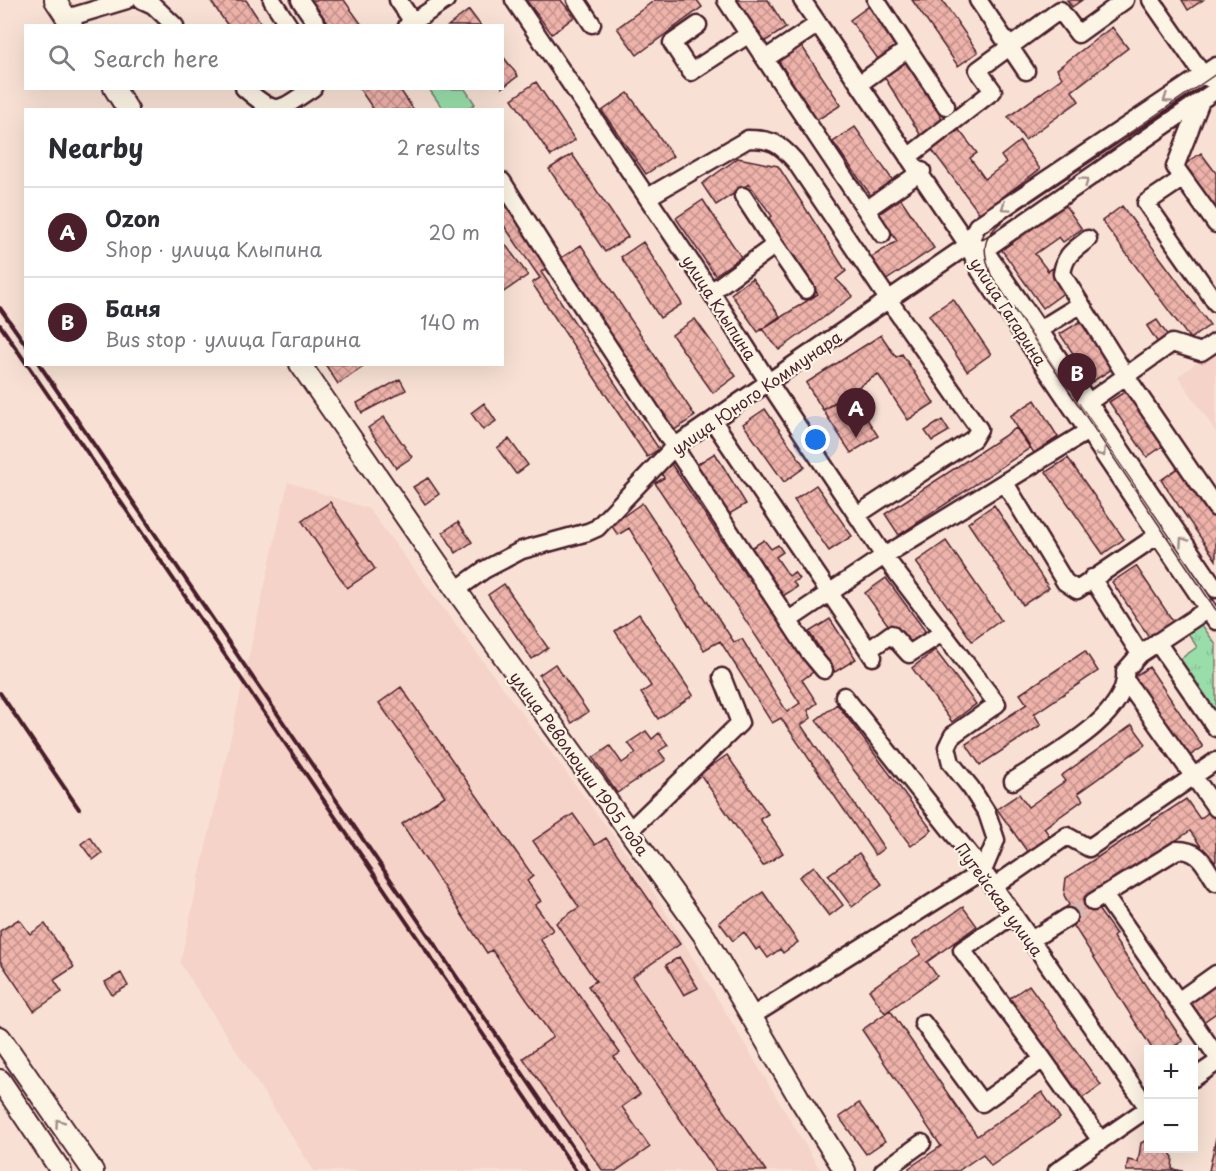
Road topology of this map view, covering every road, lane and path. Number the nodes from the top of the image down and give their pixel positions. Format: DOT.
graph roads {
  1 [pos="55,0"];
  2 [pos="127,0"];
  3 [pos="142,0"];
  4 [pos="272,0"];
  5 [pos="300,0"];
  6 [pos="398,0"];
  7 [pos="446,0"];
  8 [pos="514,0"];
  9 [pos="576,0"];
  10 [pos="726,0"];
  11 [pos="802,0"];
  12 [pos="876,0"];
  13 [pos="978,0"];
  14 [pos="1125,0"];
  15 [pos="1151,0"];
  16 [pos="1057,5"];
  17 [pos="70,22"];
  18 [pos="173,24"];
  19 [pos="288,24"];
  20 [pos="317,24"];
  21 [pos="410,24"];
  22 [pos="592,24"];
  23 [pos="818,24"];
  24 [pos="698,26"];
  25 [pos="749,34"];
  26 [pos="1010,47"];
  27 [pos="908,49"];
  28 [pos="765,59"];
  29 [pos="1026,71"];
  30 [pos="1212,74"];
  31 [pos="859,84"];
  32 [pos="115,90"];
  33 [pos="246,90"];
  34 [pos="310,90"];
  35 [pos="1216,90"];
  36 [pos="1201,101"];
  37 [pos="946,106"];
  38 [pos="127,108"];
  39 [pos="271,108"];
  40 [pos="279,108"];
  41 [pos="908,157"];
  42 [pos="921,172"];
  43 [pos="1183,178"];
  44 [pos="504,184"];
  45 [pos="743,196"];
  46 [pos="648,197"];
  47 [pos="866,210"];
  48 [pos="1216,224"];
  49 [pos="882,234"];
  50 [pos="1088,239"];
  51 [pos="775,246"];
  52 [pos="976,247"];
  53 [pos="806,290"];
  54 [pos="711,292"];
  55 [pos="888,299"];
  56 [pos="1216,303"];
  57 [pos="1082,304"];
  58 [pos="1039,330"];
  59 [pos="1216,342"];
  60 [pos="301,366"];
  61 [pos="1126,376"];
  62 [pos="769,383"];
  63 [pos="1089,402"];
  64 [pos="713,421"];
  65 [pos="1088,431"];
  66 [pos="674,447"];
  67 [pos="1005,483"];
  68 [pos="1216,508"];
  69 [pos="857,515"];
  70 [pos="1158,535"];
  71 [pos="884,556"];
  72 [pos="1092,578"];
  73 [pos="1216,589"];
  74 [pos="456,590"];
  75 [pos="830,593"];
  76 [pos="1212,615"];
  77 [pos="789,620"];
  78 [pos="942,633"];
  79 [pos="1157,642"];
  80 [pos="1140,654"];
  81 [pos="824,670"];
  82 [pos="722,678"];
  83 [pos="1126,681"];
  84 [pos="844,696"];
  85 [pos="1216,729"];
  86 [pos="1216,761"];
  87 [pos="1194,776"];
  88 [pos="1013,781"];
  89 [pos="1216,808"];
  90 [pos="629,831"];
  91 [pos="982,871"];
  92 [pos="1215,880"];
  93 [pos="993,887"];
  94 [pos="1013,915"];
  95 [pos="1068,917"];
  96 [pos="1031,940"];
  97 [pos="1216,974"];
  98 [pos="1178,1001"];
  99 [pos="752,1016"];
  100 [pos="923,1023"];
  101 [pos="0,1037"];
  102 [pos="1216,1055"];
  103 [pos="1043,1059"];
  104 [pos="1216,1063"];
  105 [pos="1198,1075"];
  106 [pos="0,1080"];
  107 [pos="1144,1101"];
  108 [pos="1144,1111"];
  109 [pos="1101,1141"];
  110 [pos="922,1143"];
  111 [pos="887,1170"];
  112 [pos="61,1171"];
  113 [pos="93,1171"];
  114 [pos="845,1171"];
  115 [pos="1057,1171"];
  1 -- 17 [label="main road"];
  2 -- 17 [label="street"];
  3 -- 18 [label="street"];
  4 -- 19 [label="street"];
  5 -- 20 [label="street"];
  6 -- 21 [label="street"];
  7 -- 21 [label="street"];
  8 -- 46 [label="street, улица Клыпина"];
  9 -- 22 [label="street"];
  10 -- 25 [label="street"];
  11 -- 23 [label="street, улица Гагарина"];
  12 -- 27 [label="street"];
  13 -- 26 [label="street"];
  14 -- 16 [label="street"];
  15 -- 30 [label="street"];
  16 -- 26 [label="street"];
  23 -- 28 [label="street"];
  23 -- 31 [label="street, улица Гагарина"];
  24 -- 25 [label="street"];
  25 -- 28 [label="street"];
  26 -- 29 [label="street"];
  26 -- 41 [label="street"];
  27 -- 31 [label="street"];
  27 -- 37 [label="street"];
  28 -- 47 [label="street"];
  30 -- 52 [label="street, улица Юного Коммунара, one-way"];
  31 -- 41 [label="street, улица Гагарина"];
  32 -- 38 [label="main road"];
  33 -- 39 [label="street"];
  34 -- 40 [label="street"];
  35 -- 36 [label="street, улица Юного Коммунара"];
  36 -- 43 [label="street"];
  52 -- 36 [label="street, улица Юного Коммунара, one-way"];
  41 -- 42 [label="street, улица Гагарина"];
  42 -- 47 [label="street"];
  42 -- 52 [label="street, улица Гагарина"];
  43 -- 48 [label="street"];
  43 -- 56 [label="street"];
  44 -- 66 [label="street"];
  45 -- 51 [label="street"];
  46 -- 54 [label="street, улица Клыпина"];
  46 -- 55 [label="street"];
  47 -- 49 [label="street"];
  50 -- 57 [label="street"];
  51 -- 53 [label="street"];
  51 -- 54 [label="street"];
  52 -- 55 [label="street, улица Юного Коммунара"];
  52 -- 58 [label="street, улица Гагарина"];
  52 -- 65 [label="street, улица Гагарина"];
  54 -- 62 [label="street, улица Клыпина"];
  55 -- 62 [label="street, улица Юного Коммунара"];
  55 -- 69 [label="street"];
  57 -- 58 [label="street"];
  57 -- 61 [label="street"];
  58 -- 63 [label="street, улица Гагарина"];
  59 -- 61 [label="street"];
  60 -- 74 [label="main road, улица Революции 1905 года"];
  61 -- 63 [label="street"];
  61 -- 68 [label="street"];
  62 -- 64 [label="street, улица Юного Коммунара"];
  62 -- 69 [label="street, улица Клыпина"];
  73 -- 63 [label="street, улица Гагарина, one-way"];
  64 -- 66 [label="street, улица Юного Коммунара"];
  64 -- 75 [label="street"];
  65 -- 67 [label="street"];
  65 -- 70 [label="street, улица Гагарина, one-way"];
  66 -- 74 [label="street, улица Юного Коммунара"];
  66 -- 77 [label="street"];
  67 -- 71 [label="street"];
  67 -- 72 [label="street"];
  69 -- 71 [label="street, улица Клыпина"];
  70 -- 72 [label="street"];
  70 -- 76 [label="street, улица Гагарина"];
  71 -- 75 [label="street"];
  71 -- 78 [label="street, улица Клыпина"];
  72 -- 80 [label="street"];
  74 -- 90 [label="main road, улица Революции 1905 года"];
  75 -- 77 [label="street"];
  75 -- 78 [label="street"];
  76 -- 79 [label="street"];
  77 -- 81 [label="street"];
  78 -- 91 [label="street, улица Клыпина"];
  79 -- 80 [label="street"];
  79 -- 85 [label="street"];
  80 -- 83 [label="street"];
  82 -- 90 [label="street"];
  83 -- 87 [label="street"];
  83 -- 88 [label="street"];
  84 -- 91 [label="street, Путейская улица"];
  86 -- 87 [label="street"];
  87 -- 89 [label="street"];
  87 -- 93 [label="street"];
  90 -- 99 [label="main road, улица Революции 1905 года"];
  91 -- 93 [label="street, Путейская улица"];
  91 -- 99 [label="street"];
  92 -- 98 [label="street"];
  93 -- 94 [label="street, Путейская улица"];
  94 -- 96 [label="street, Путейская улица"];
  94 -- 103 [label="street"];
  95 -- 96 [label="street"];
  96 -- 107 [label="street, Путейская улица"];
  97 -- 98 [label="street"];
  98 -- 102 [label="street"];
  99 -- 114 [label="main road, улица Революции 1905 года"];
  100 -- 103 [label="street"];
  113 -- 101 [label="main road, one-way"];
  103 -- 109 [label="street"];
  104 -- 105 [label="street"];
  106 -- 112 [label="main road"];
  108 -- 109 [label="street"];
  109 -- 115 [label="street"];
  110 -- 111 [label="street"];
}
